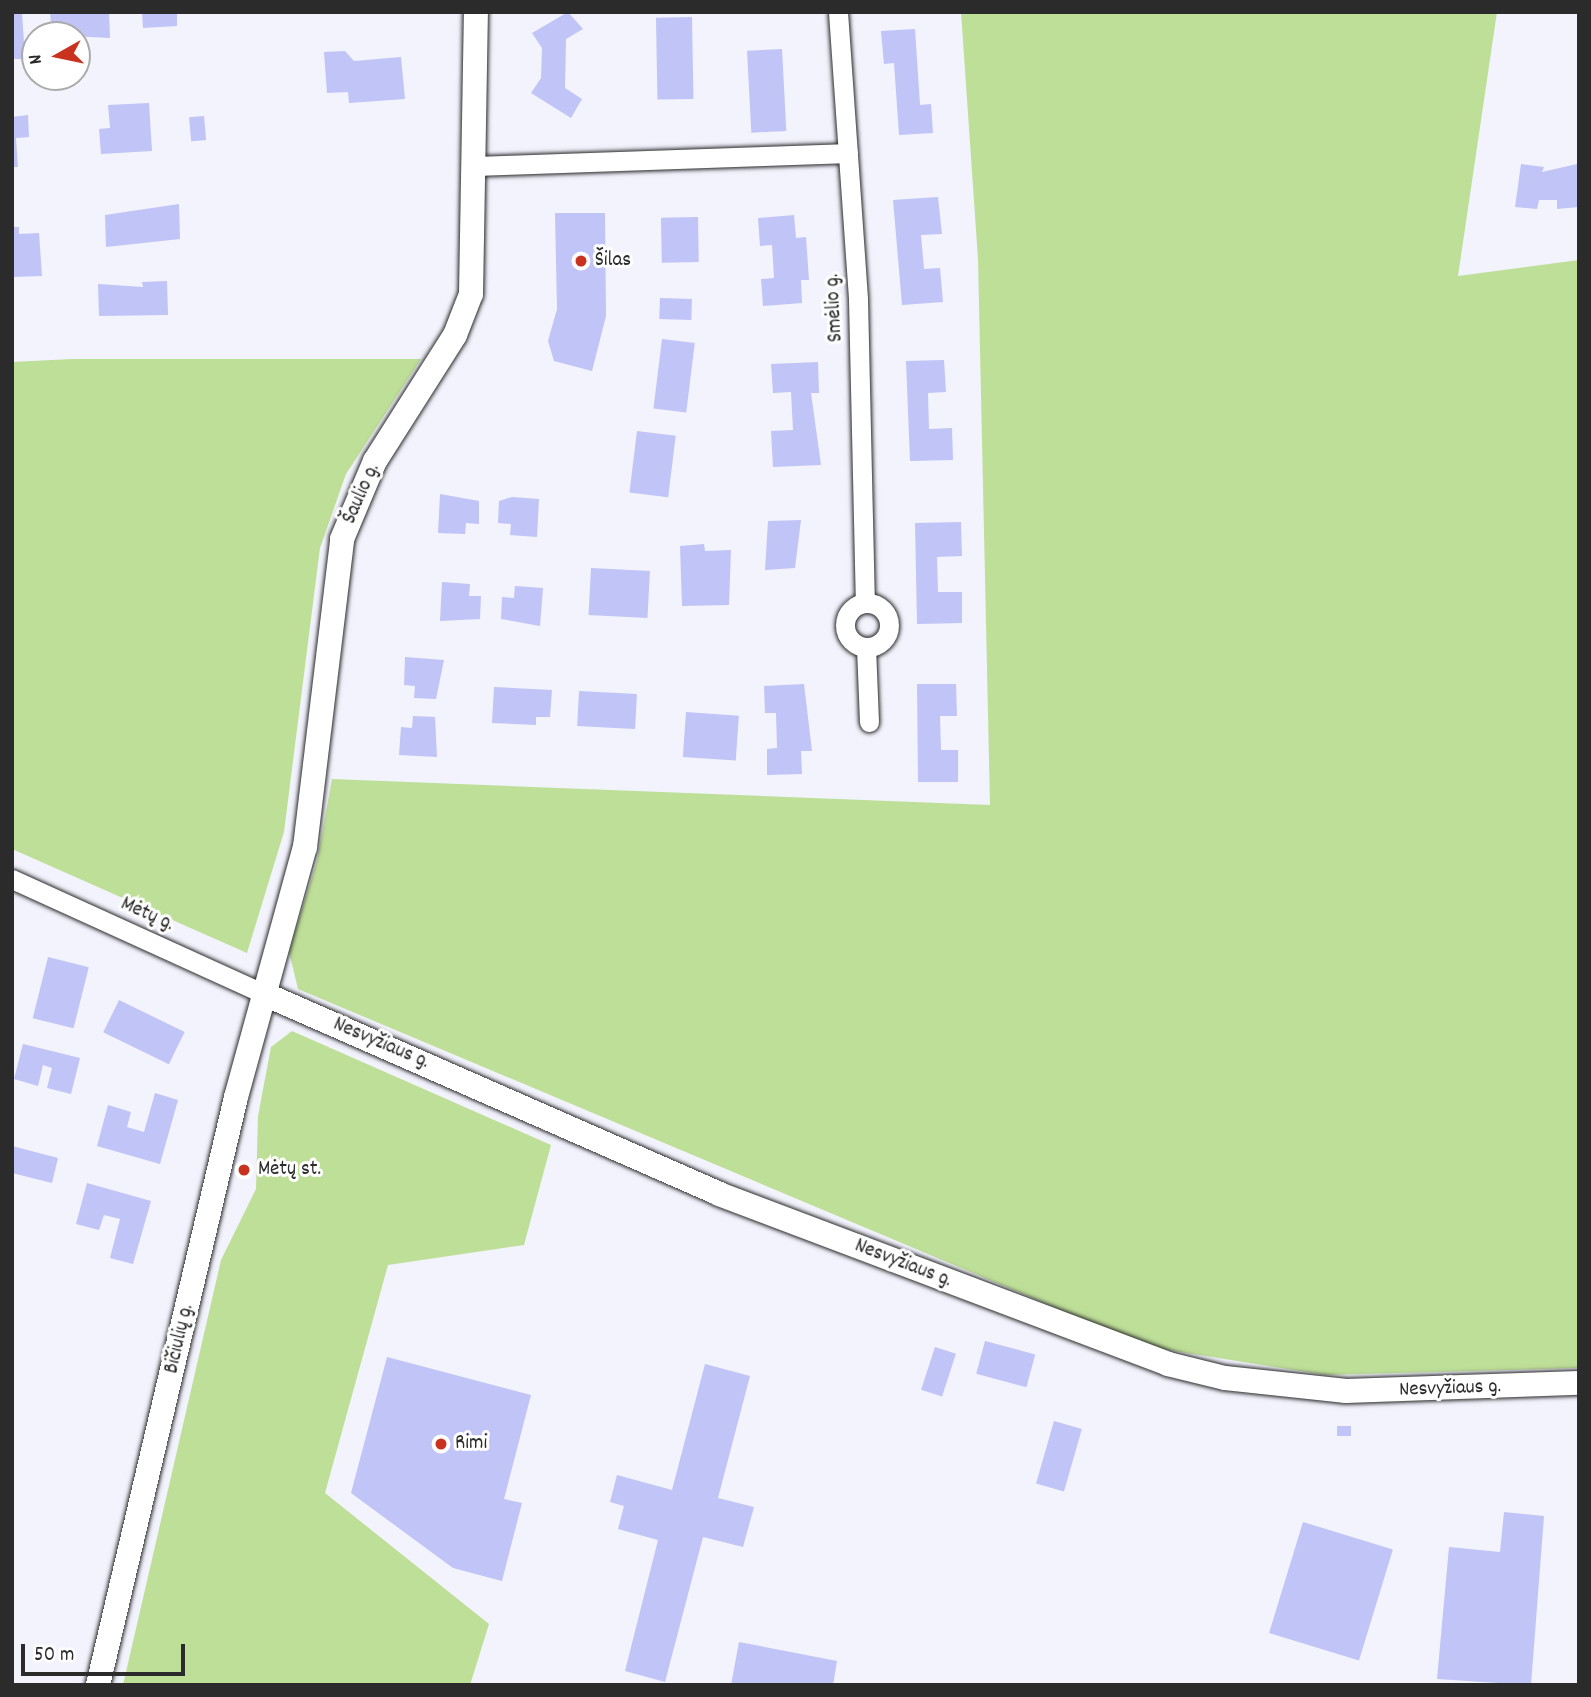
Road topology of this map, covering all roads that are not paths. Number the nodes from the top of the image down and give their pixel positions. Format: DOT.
graph roads {
  1 [pos="476,12"];
  2 [pos="838,12"];
  3 [pos="848,153"];
  4 [pos="477,166"];
  5 [pos="865,602"];
  6 [pos="866,648"];
  7 [pos="869,722"];
  8 [pos="12,879"];
  9 [pos="262,993"];
  10 [pos="1579,1383"];
  11 [pos="98,1685"];
  1 -- 4 [label="street, Šaulio g."];
  2 -- 3 [label="street, Smėlio g."];
  3 -- 4 [label="street"];
  3 -- 5 [label="street, Smėlio g."];
  4 -- 9 [label="street, Šaulio g."];
  5 -- 6 [label="street"];
  5 -- 6 [label="street"];
  6 -- 7 [label="street"];
  8 -- 9 [label="street, Mėtų g."];
  9 -- 10 [label="street, Nesvyžiaus g."];
  9 -- 11 [label="street, Bičiulių g."];
}
